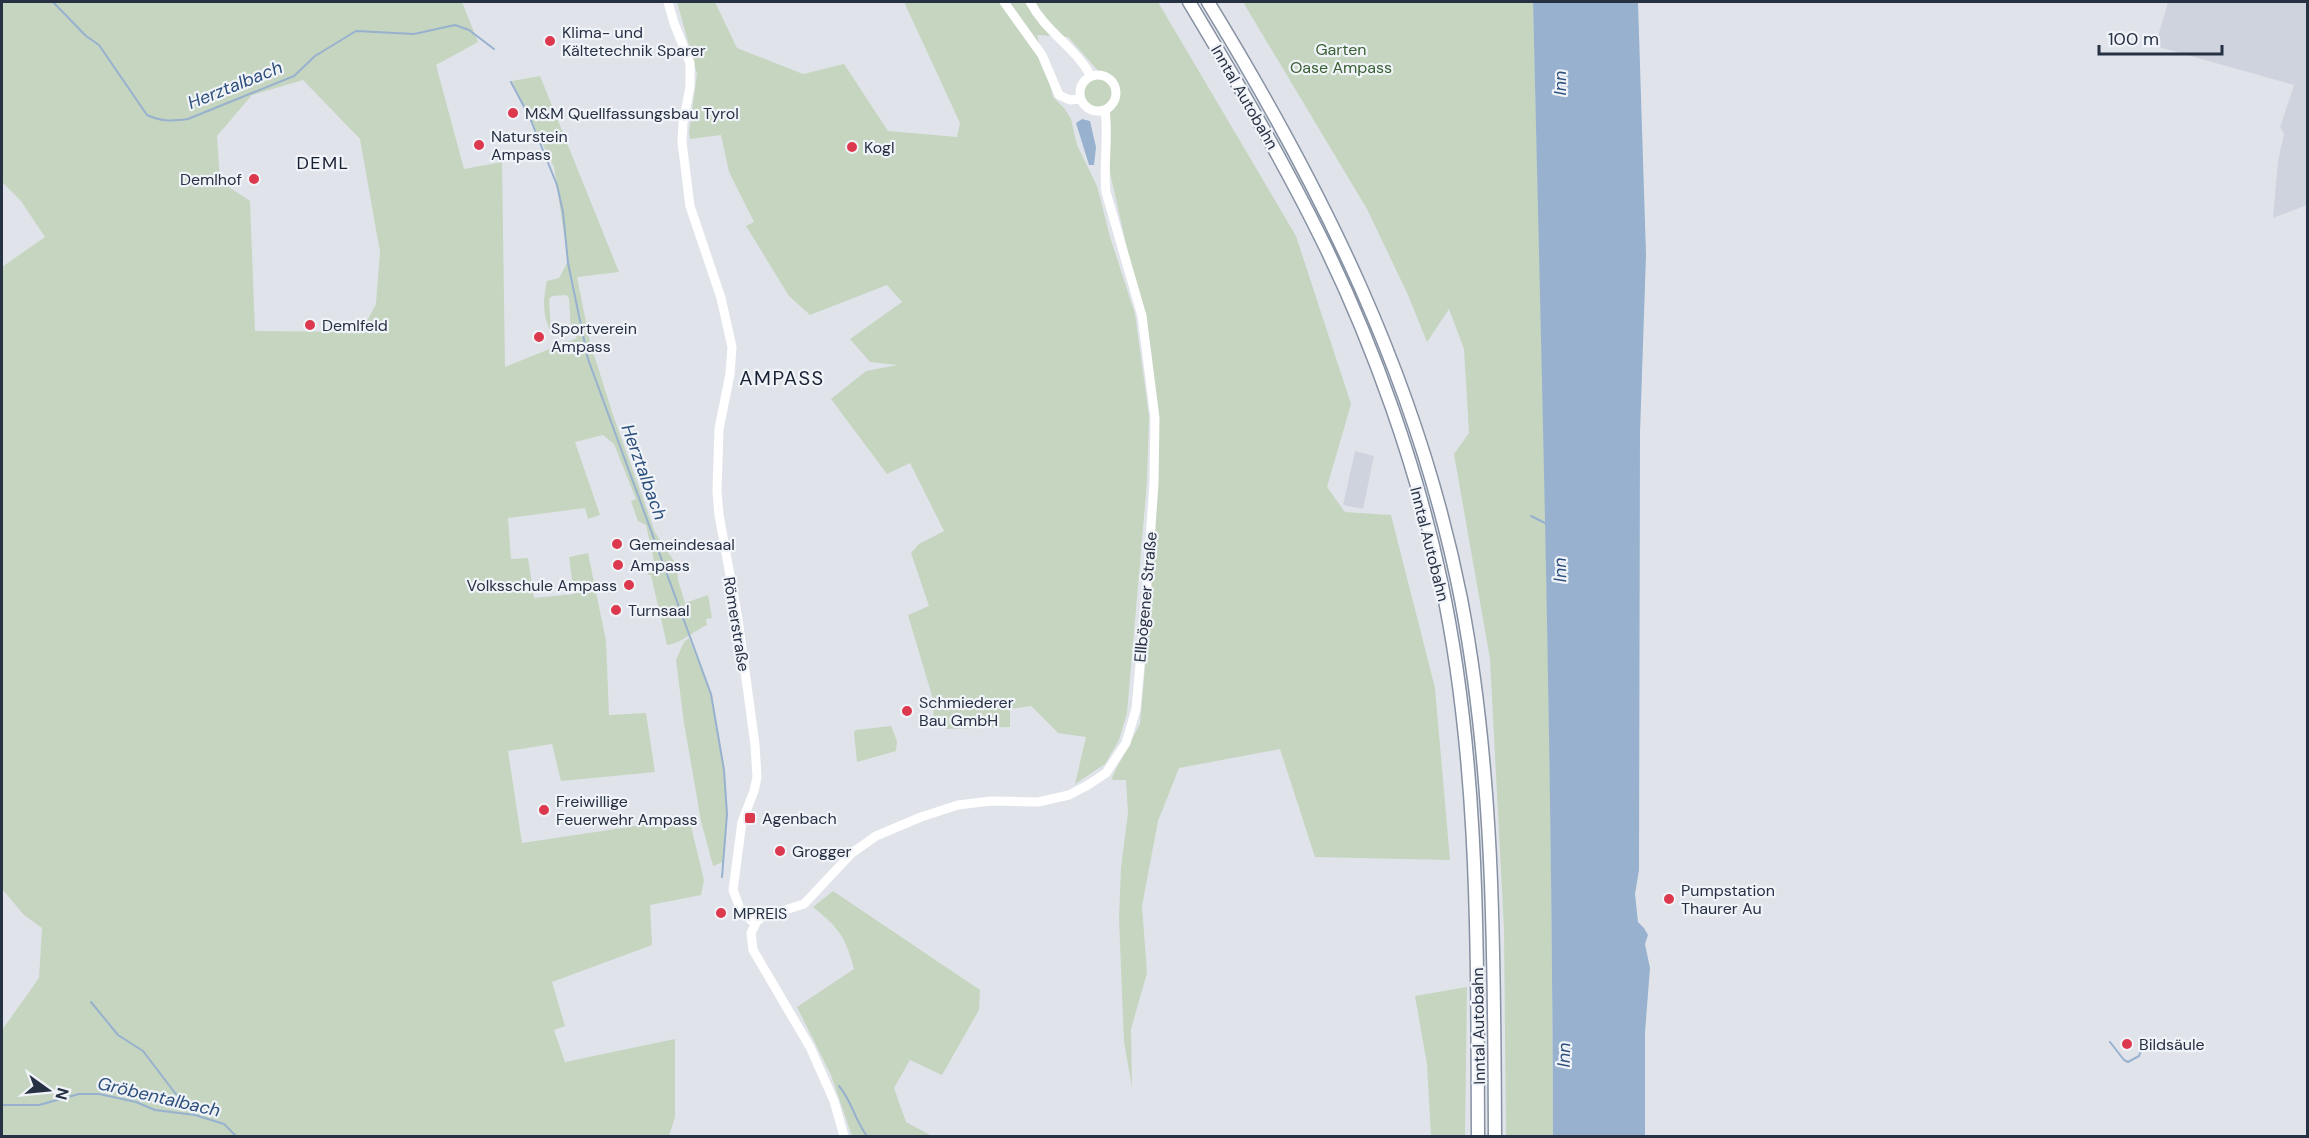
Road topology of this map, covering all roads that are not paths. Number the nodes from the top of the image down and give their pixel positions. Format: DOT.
graph roads {
  1 [pos="669,2"];
  2 [pos="1004,2"];
  3 [pos="1030,2"];
  4 [pos="1189,2"];
  5 [pos="1208,2"];
  6 [pos="1091,76"];
  7 [pos="1080,99"];
  8 [pos="1105,110"];
  9 [pos="755,924"];
  10 [pos="844,1137"];
  11 [pos="1479,1137"];
  12 [pos="1495,1137"];
  1 -- 9 [label="main road, Römerstraße"];
  2 -- 7 [label="main road"];
  3 -- 6 [label="main road"];
  4 -- 11 [label="highway, Inntal Autobahn"];
  5 -- 12 [label="highway, Inntal Autobahn"];
  6 -- 7 [label="main road"];
  6 -- 8 [label="main road"];
  7 -- 8 [label="main road"];
  8 -- 9 [label="main road, Ellbögener Straße"];
  9 -- 10 [label="main road"];
}
